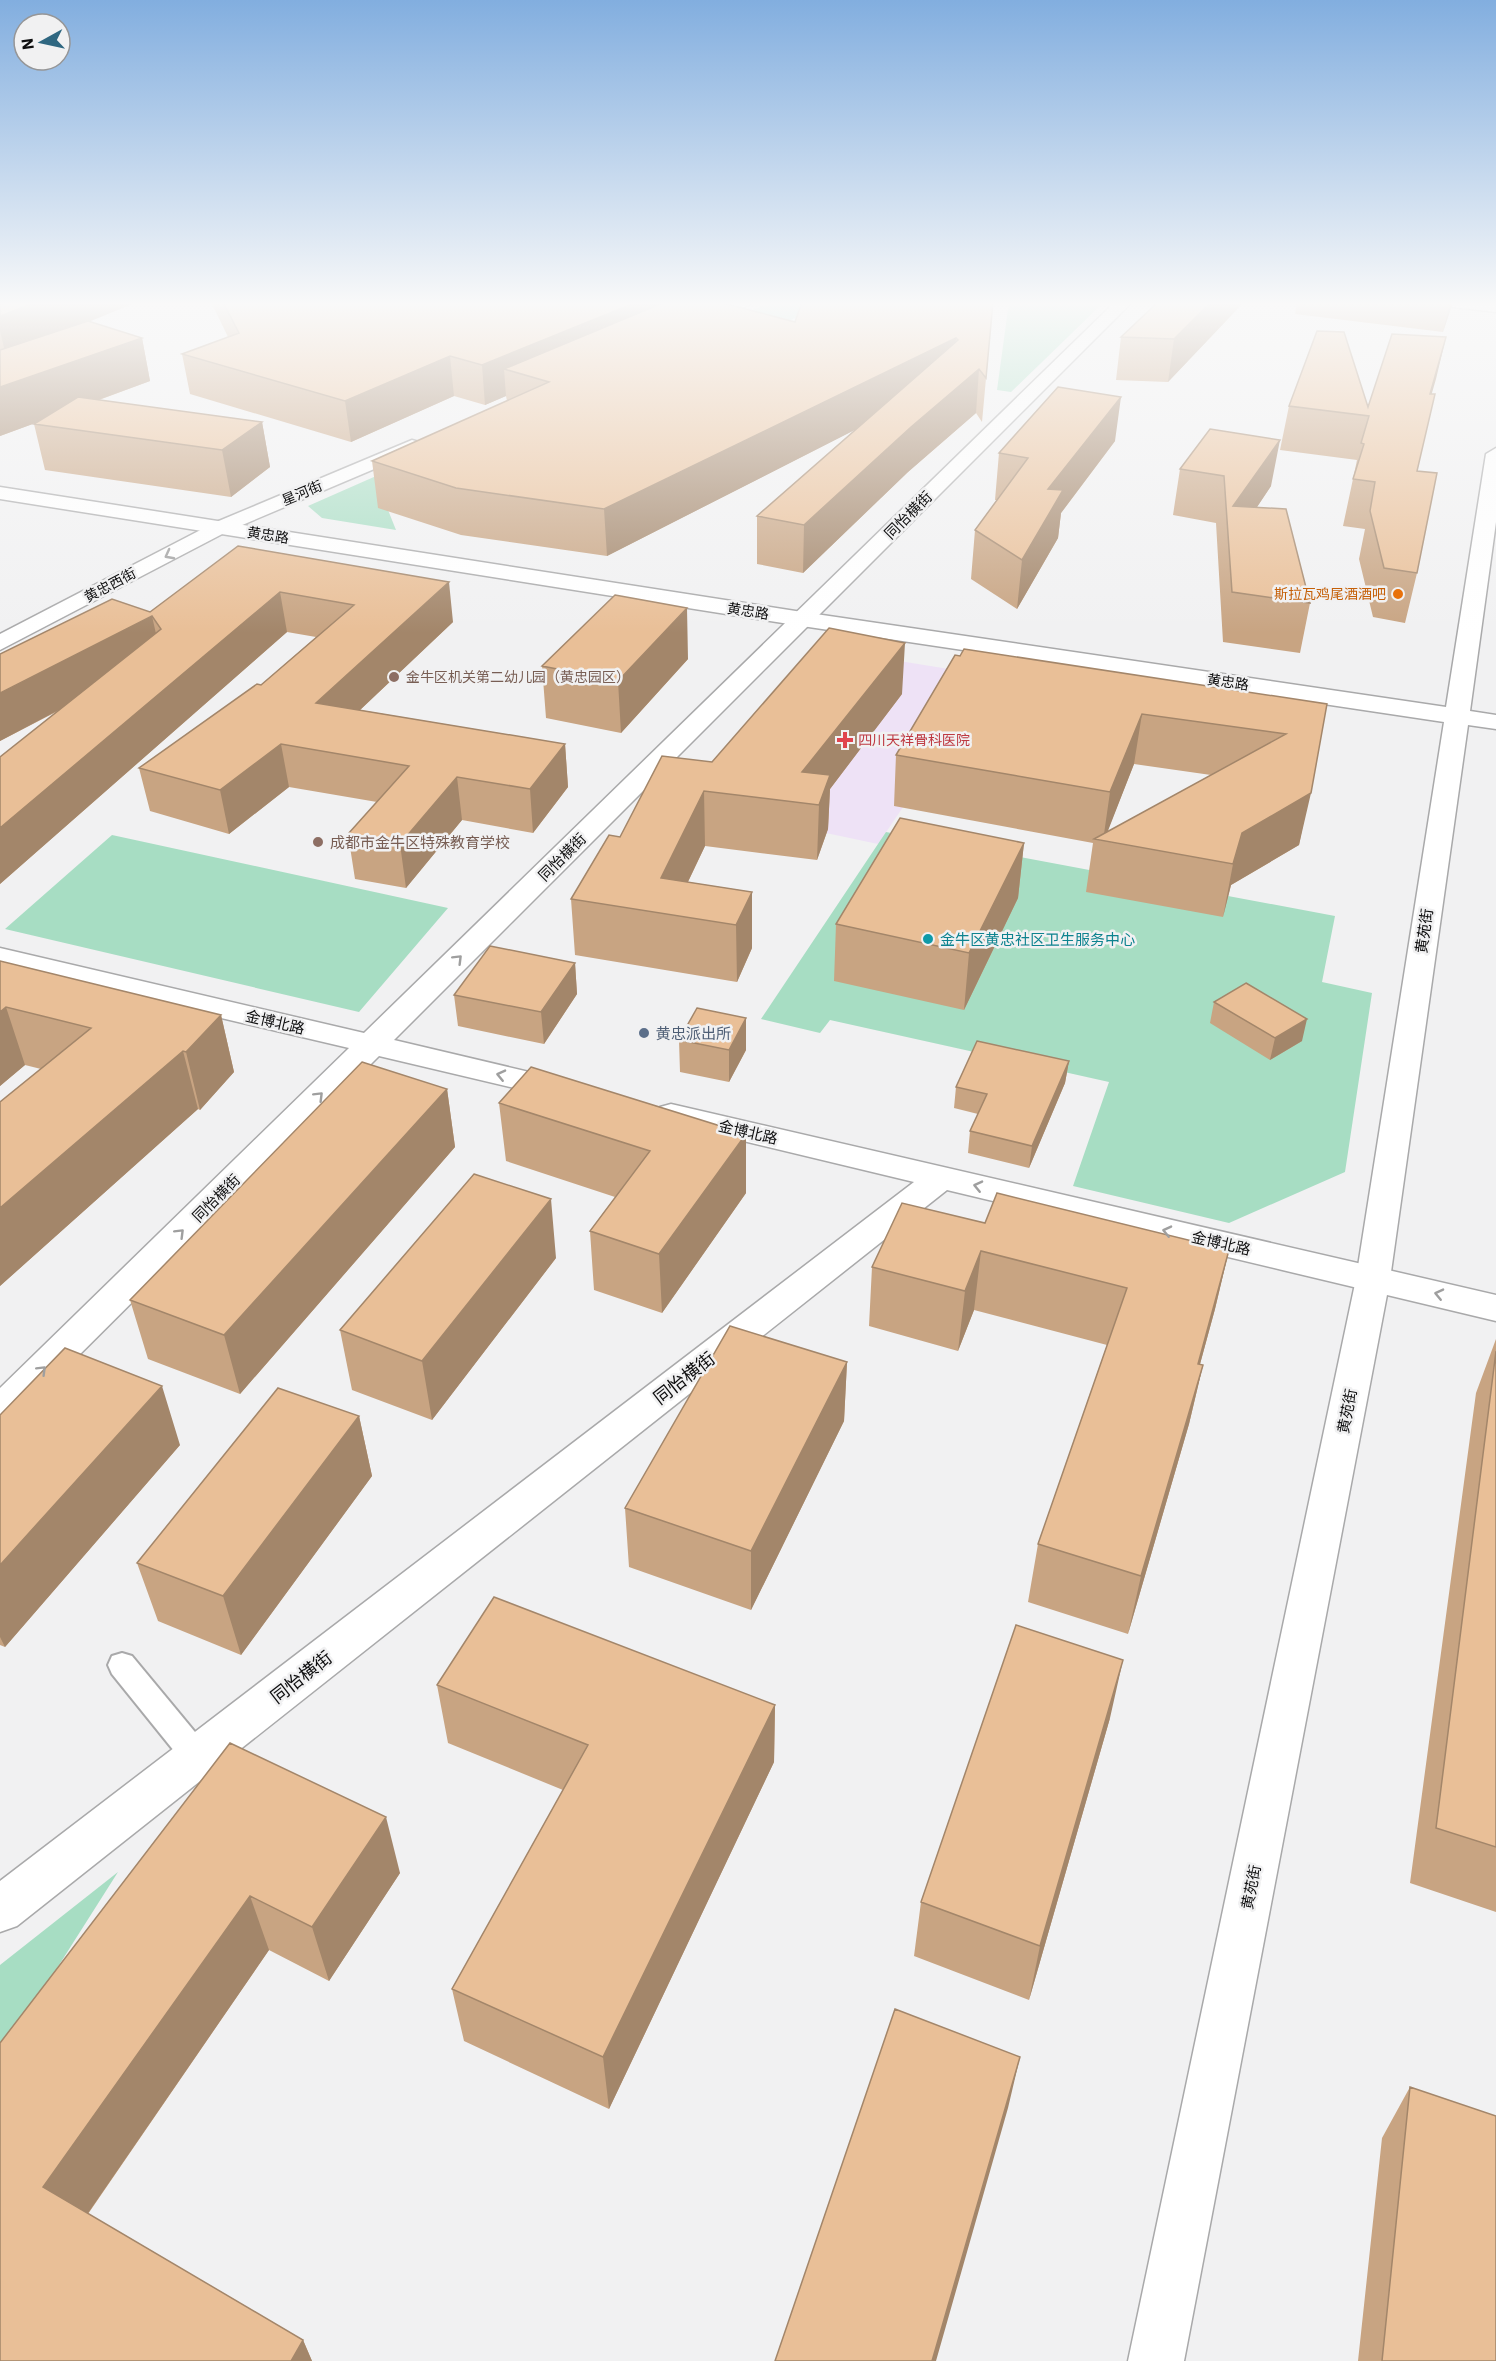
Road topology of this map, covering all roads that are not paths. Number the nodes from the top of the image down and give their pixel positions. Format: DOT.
graph roads {
  1 [pos="1012,412"];
  2 [pos="429,438"];
  3 [pos="1496,454"];
  4 [pos="0,494"];
  5 [pos="221,528"];
  6 [pos="802,620"];
  7 [pos="0,643"];
  8 [pos="1456,716"];
  9 [pos="1496,722"];
  10 [pos="0,957"];
  11 [pos="371,1044"];
  12 [pos="592,1096"];
  13 [pos="639,1107"];
  14 [pos="942,1177"];
  15 [pos="1374,1279"];
  16 [pos="1496,1308"];
  17 [pos="0,1411"];
  18 [pos="122,1665"];
  19 [pos="198,1758"];
  20 [pos="0,1910"];
  21 [pos="1156,2361"];
  1 -- 6 [label="street, 同怡横街"];
  2 -- 5 [label="street, 星河街"];
  3 -- 8 [label="street, 黄苑街"];
  4 -- 5 [label="street, 黄忠路"];
  5 -- 6 [label="street, 黄忠路"];
  5 -- 7 [label="street, 黄忠西街, one-way"];
  6 -- 8 [label="street, 黄忠路"];
  11 -- 6 [label="street, 同怡横街, one-way"];
  8 -- 9 [label="street, 黄忠路"];
  8 -- 15 [label="street, 黄苑街"];
  10 -- 11 [label="street, 金博北路"];
  12 -- 11 [label="street, 金博北路, one-way"];
  17 -- 11 [label="street, 同怡横街, one-way"];
  13 -- 14 [label="street, 金博北路"];
  15 -- 14 [label="street, 金博北路, one-way"];
  14 -- 19 [label="street, 同怡横街"];
  16 -- 15 [label="street, 金博北路, one-way"];
  15 -- 21 [label="street, 黄苑街"];
  18 -- 19 [label="lane"];
  19 -- 20 [label="street, 同怡横街"];
}
